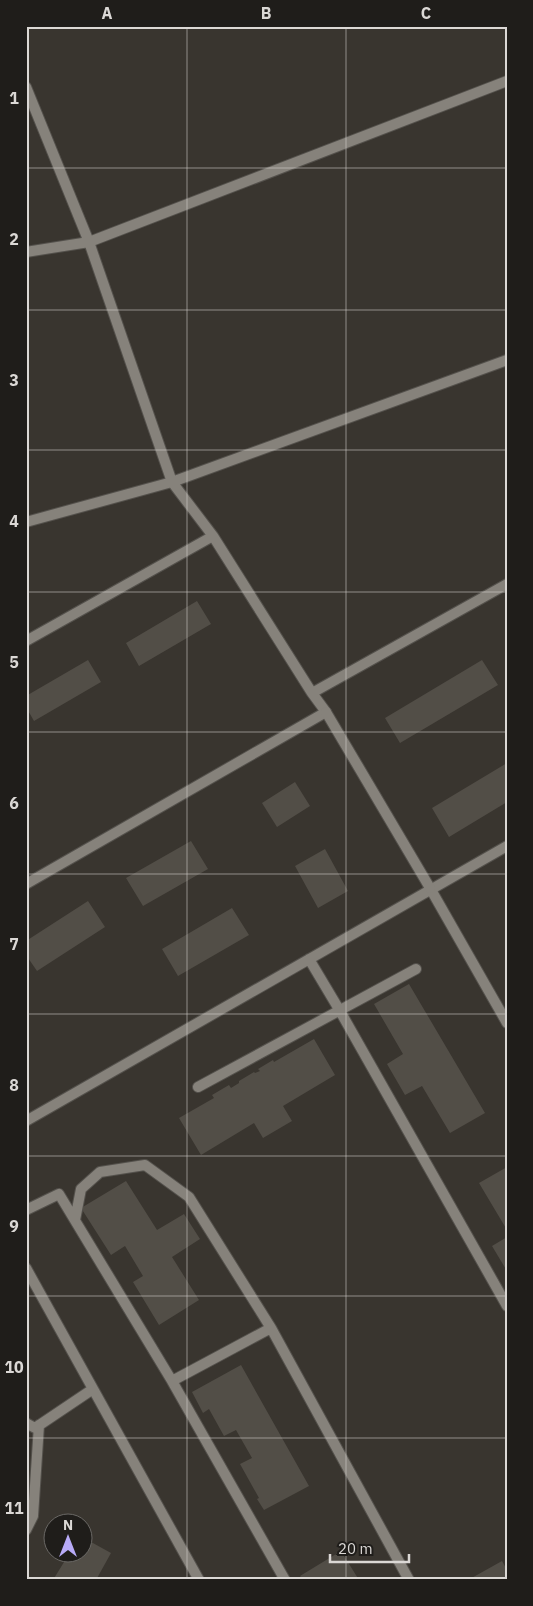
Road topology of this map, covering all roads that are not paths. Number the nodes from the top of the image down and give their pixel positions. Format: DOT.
graph roads {
  1 [pos="507,81"];
  2 [pos="26,87"];
  3 [pos="89,242"];
  4 [pos="26,252"];
  5 [pos="507,360"];
  6 [pos="172,482"];
  7 [pos="26,522"];
  8 [pos="213,536"];
  9 [pos="507,584"];
  10 [pos="26,641"];
  11 [pos="312,694"];
  12 [pos="326,712"];
  13 [pos="507,846"];
  14 [pos="26,884"];
  15 [pos="430,888"];
  16 [pos="309,959"];
  17 [pos="416,969"];
  18 [pos="340,1011"];
  19 [pos="507,1023"];
  20 [pos="198,1087"];
  21 [pos="26,1121"];
  22 [pos="26,1210"];
  23 [pos="75,1220"];
  24 [pos="26,1268"];
  25 [pos="507,1306"];
  26 [pos="271,1328"];
  27 [pos="172,1381"];
  28 [pos="93,1389"];
  29 [pos="26,1423"];
  30 [pos="39,1425"];
  31 [pos="26,1530"];
  32 [pos="199,1580"];
  33 [pos="285,1580"];
  34 [pos="409,1580"];
  1 -- 3 [label="street"];
  2 -- 3 [label="street"];
  3 -- 4 [label="street"];
  3 -- 6 [label="street"];
  5 -- 6 [label="street"];
  6 -- 7 [label="street"];
  6 -- 8 [label="street"];
  8 -- 10 [label="street"];
  8 -- 11 [label="street"];
  9 -- 11 [label="street"];
  11 -- 12 [label="street"];
  12 -- 14 [label="street"];
  12 -- 15 [label="street"];
  13 -- 15 [label="street"];
  15 -- 16 [label="street"];
  15 -- 19 [label="street"];
  16 -- 18 [label="street"];
  16 -- 21 [label="street"];
  17 -- 18 [label="street"];
  18 -- 20 [label="street"];
  18 -- 25 [label="street"];
  22 -- 23 [label="street"];
  23 -- 26 [label="street"];
  23 -- 27 [label="street"];
  24 -- 28 [label="street"];
  26 -- 27 [label="street"];
  26 -- 34 [label="street"];
  27 -- 33 [label="street"];
  28 -- 30 [label="street"];
  28 -- 32 [label="street"];
  29 -- 30 [label="street"];
  30 -- 31 [label="street"];
}
